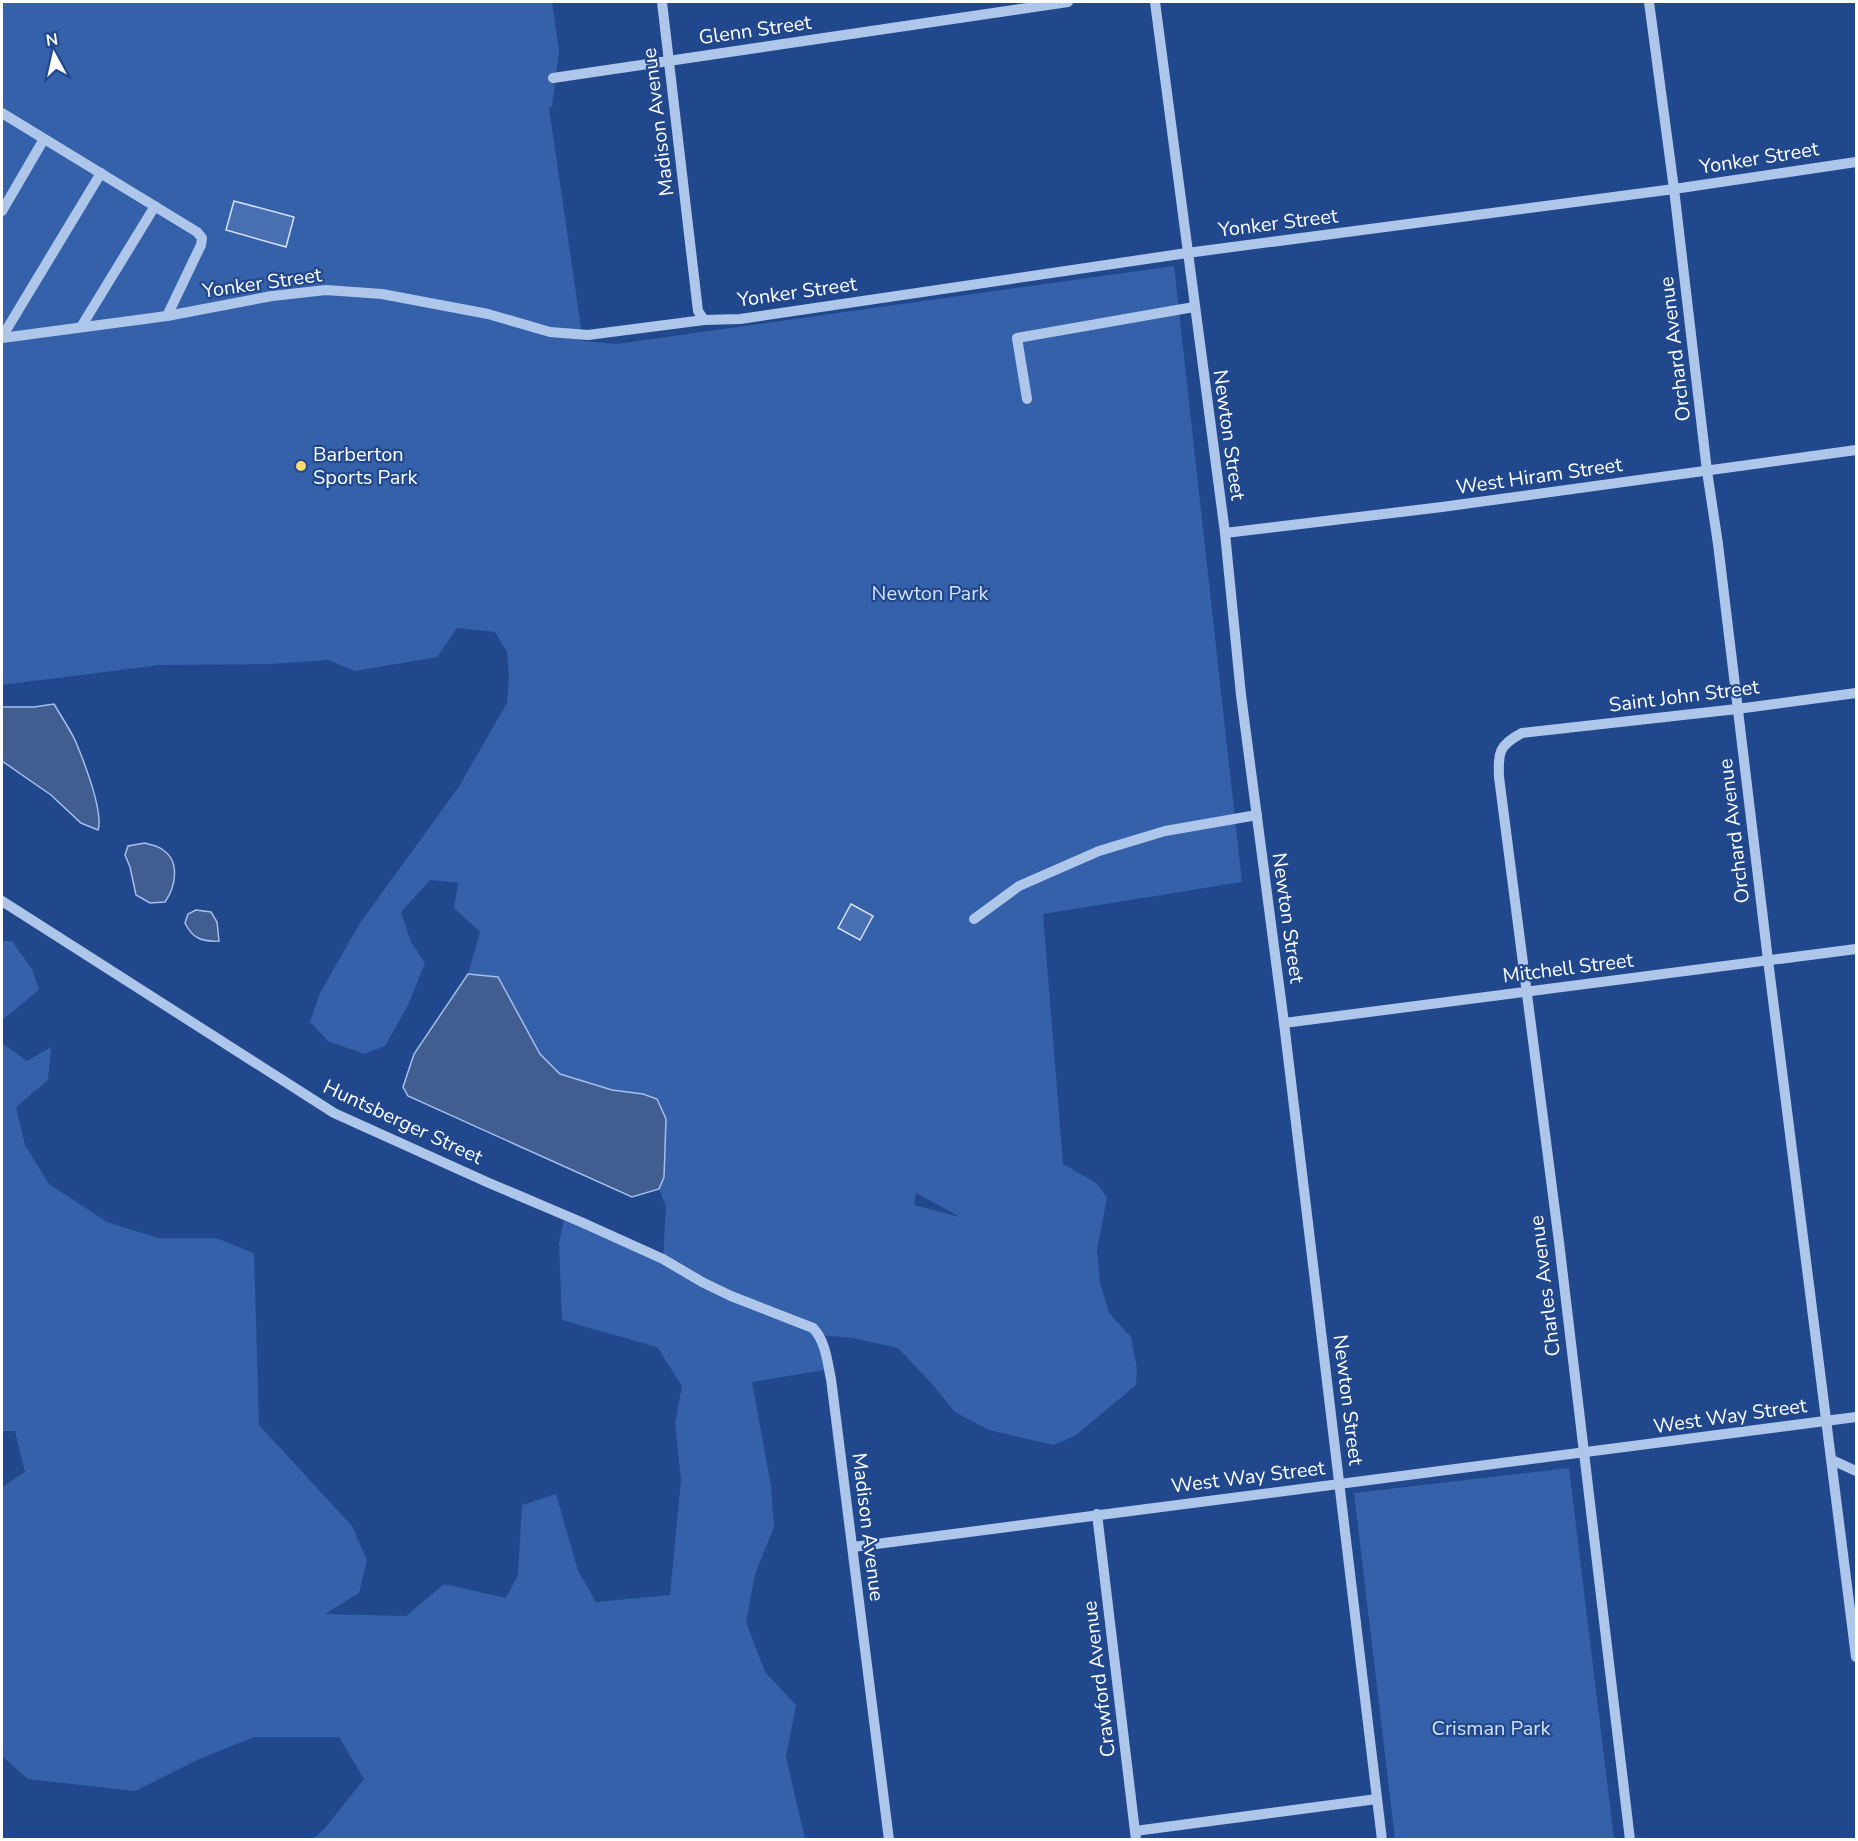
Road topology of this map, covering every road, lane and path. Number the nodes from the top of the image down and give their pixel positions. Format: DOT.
graph roads {
  1 [pos="662,2"];
  2 [pos="1068,2"];
  3 [pos="1155,2"];
  4 [pos="1649,2"];
  5 [pos="669,61"];
  6 [pos="553,78"];
  7 [pos="2,113"];
  8 [pos="45,139"];
  9 [pos="1857,162"];
  10 [pos="101,173"];
  11 [pos="1674,189"];
  12 [pos="155,206"];
  13 [pos="2,211"];
  14 [pos="1187,253"];
  15 [pos="1194,307"];
  16 [pos="167,316"];
  17 [pos="704,320"];
  18 [pos="81,327"];
  19 [pos="2,337"];
  20 [pos="1027,399"];
  21 [pos="1857,450"];
  22 [pos="1707,471"];
  23 [pos="1225,533"];
  24 [pos="1857,693"];
  25 [pos="1737,709"];
  26 [pos="1516,736"];
  27 [pos="1257,815"];
  28 [pos="2,901"];
  29 [pos="974,919"];
  30 [pos="1857,949"];
  31 [pos="1768,960"];
  32 [pos="1526,992"];
  33 [pos="1284,1023"];
  34 [pos="715,1288"];
  35 [pos="1857,1417"];
  36 [pos="1827,1421"];
  37 [pos="1583,1454"];
  38 [pos="1832,1460"];
  39 [pos="1857,1471"];
  40 [pos="1340,1483"];
  41 [pos="1097,1514"];
  42 [pos="853,1547"];
  43 [pos="1857,1657"];
  44 [pos="1377,1799"];
  45 [pos="1136,1835"];
  46 [pos="889,1839"];
  47 [pos="1382,1839"];
  48 [pos="1630,1839"];
  1 -- 5 [label="street, Madison Avenue"];
  2 -- 5 [label="street, Glenn Street"];
  3 -- 14 [label="street, Newton Street"];
  4 -- 11 [label="street, Orchard Avenue"];
  5 -- 6 [label="street, Glenn Street"];
  5 -- 17 [label="street, Madison Avenue"];
  7 -- 8 [label="street"];
  8 -- 10 [label="street"];
  8 -- 13 [label="street"];
  9 -- 11 [label="street, Yonker Street"];
  10 -- 12 [label="street"];
  10 -- 19 [label="street"];
  11 -- 14 [label="street, Yonker Street"];
  11 -- 22 [label="street, Orchard Avenue"];
  12 -- 16 [label="street"];
  12 -- 18 [label="street"];
  14 -- 15 [label="street, Newton Street"];
  14 -- 17 [label="street, Yonker Street"];
  15 -- 20 [label="street"];
  15 -- 23 [label="street, Newton Street"];
  16 -- 17 [label="street, Yonker Street"];
  16 -- 18 [label="street, Yonker Street"];
  18 -- 19 [label="street, Yonker Street"];
  21 -- 22 [label="street, West Hiram Street"];
  22 -- 23 [label="street, West Hiram Street"];
  22 -- 25 [label="street, Orchard Avenue"];
  23 -- 27 [label="street, Newton Street"];
  24 -- 25 [label="street, Saint John Street"];
  25 -- 26 [label="street, Saint John Street"];
  25 -- 31 [label="street, Orchard Avenue"];
  26 -- 32 [label="street, Charles Avenue"];
  27 -- 29 [label="street"];
  27 -- 33 [label="street, Newton Street"];
  28 -- 34 [label="street, Huntsberger Street"];
  30 -- 31 [label="street, Mitchell Street"];
  31 -- 32 [label="street, Mitchell Street"];
  31 -- 36 [label="street, Orchard Avenue"];
  32 -- 33 [label="street, Mitchell Street"];
  32 -- 37 [label="street, Charles Avenue"];
  33 -- 40 [label="street, Newton Street"];
  34 -- 42 [label="street, Madison Avenue"];
  35 -- 36 [label="street, West Way Street"];
  36 -- 37 [label="street, West Way Street"];
  36 -- 38 [label="street, Orchard Avenue"];
  37 -- 40 [label="street, West Way Street"];
  37 -- 48 [label="street, Charles Avenue"];
  38 -- 39 [label="street"];
  38 -- 43 [label="street, Orchard Avenue"];
  40 -- 41 [label="street, West Way Street"];
  40 -- 44 [label="street, Newton Street"];
  41 -- 42 [label="street, West Way Street"];
  41 -- 45 [label="street, Crawford Avenue"];
  42 -- 46 [label="street, Madison Avenue"];
  44 -- 45 [label="street"];
  44 -- 47 [label="street, Newton Street"];
}
